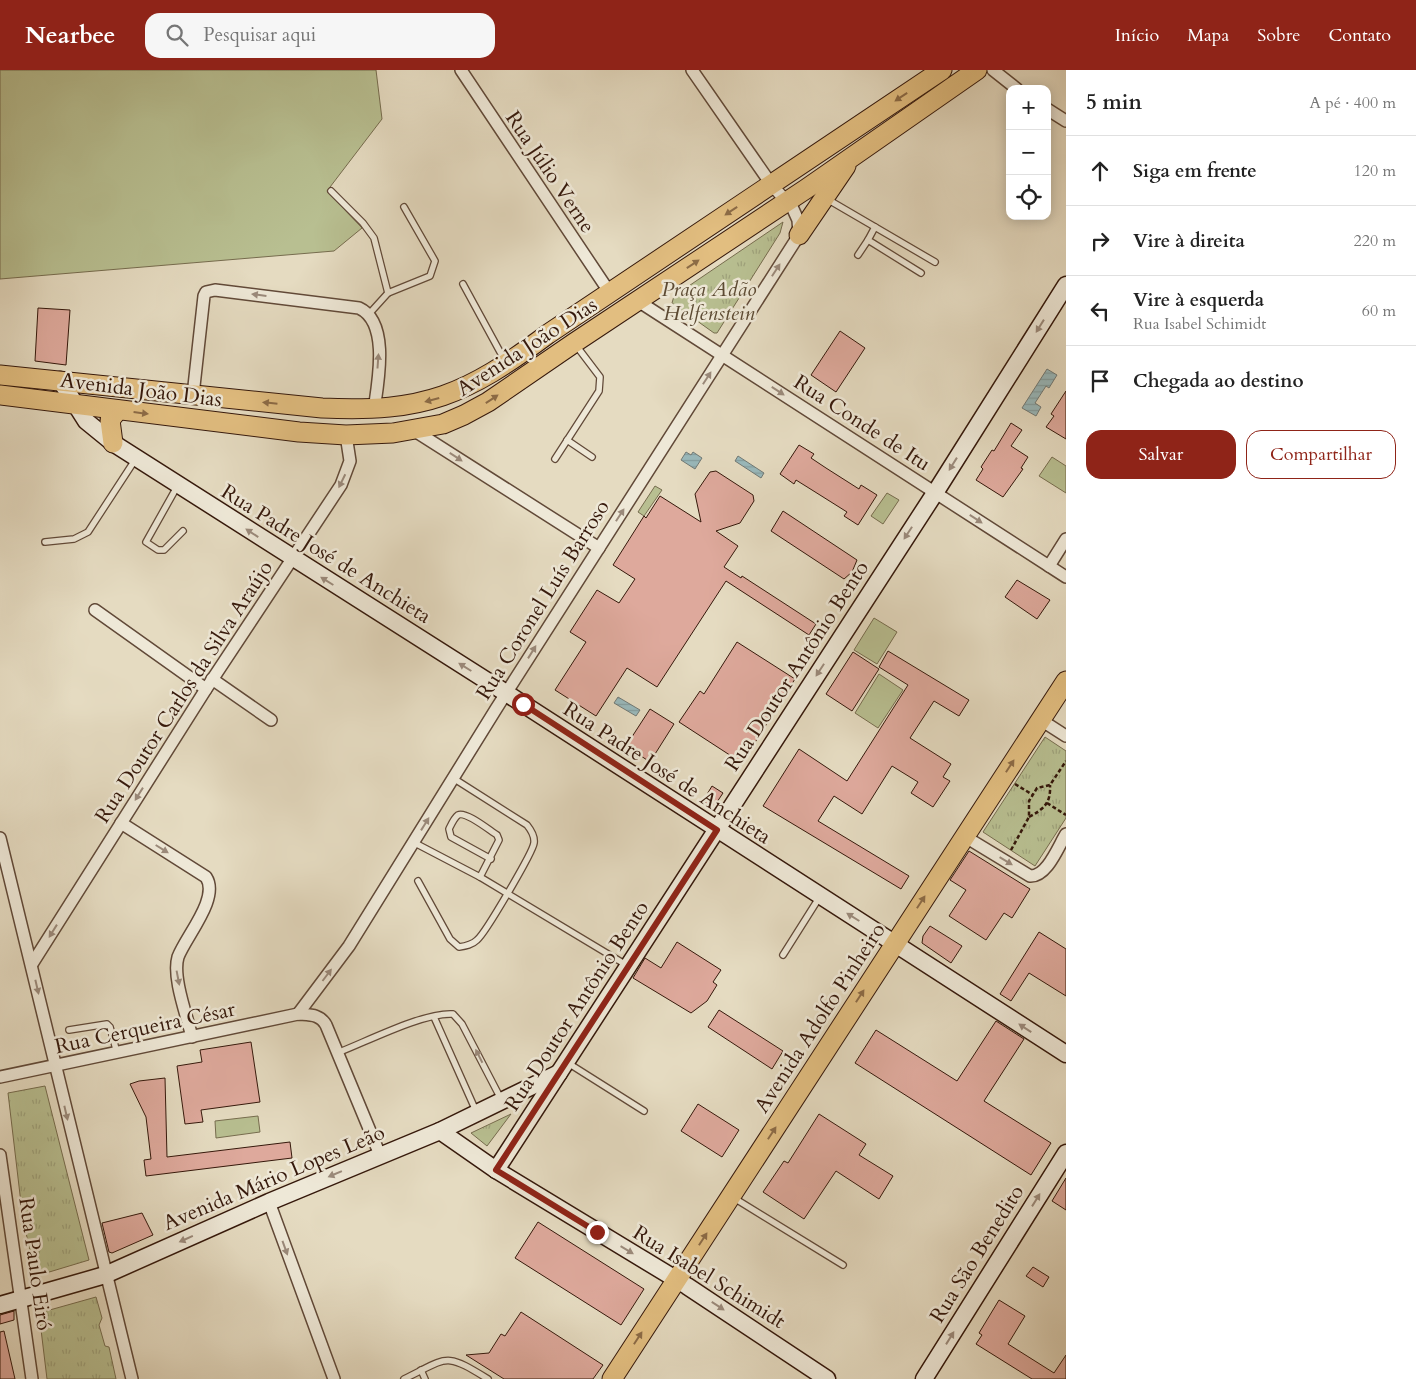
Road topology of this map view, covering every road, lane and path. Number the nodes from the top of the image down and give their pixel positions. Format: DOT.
graph roads {
  1 [pos="461,70"];
  2 [pos="692,70"];
  3 [pos="942,70"];
  4 [pos="977,70"];
  5 [pos="992,70"];
  6 [pos="1012,85"];
  7 [pos="1051,112"];
  8 [pos="1066,121"];
  9 [pos="852,157"];
  10 [pos="771,184"];
  11 [pos="331,191"];
  12 [pos="826,198"];
  13 [pos="786,202"];
  14 [pos="404,207"];
  15 [pos="875,227"];
  16 [pos="799,235"];
  17 [pos="868,240"];
  18 [pos="858,255"];
  19 [pos="935,262"];
  20 [pos="921,273"];
  21 [pos="462,284"];
  22 [pos="1066,285"];
  23 [pos="388,293"];
  24 [pos="610,293"];
  25 [pos="638,301"];
  26 [pos="370,314"];
  27 [pos="574,343"];
  28 [pos="722,356"];
  29 [pos="507,365"];
  30 [pos="0,375"];
  31 [pos="60,380"];
  32 [pos="0,395"];
  33 [pos="193,395"];
  34 [pos="76,404"];
  35 [pos="118,410"];
  36 [pos="374,410"];
  37 [pos="415,431"];
  38 [pos="346,435"];
  39 [pos="567,440"];
  40 [pos="113,443"];
  41 [pos="592,457"];
  42 [pos="136,458"];
  43 [pos="555,459"];
  44 [pos="178,485"];
  45 [pos="935,492"];
  46 [pos="183,531"];
  47 [pos="1066,539"];
  48 [pos="45,542"];
  49 [pos="598,548"];
  50 [pos="293,559"];
  51 [pos="1049,566"];
  52 [pos="1066,577"];
  53 [pos="95,610"];
  54 [pos="1066,681"];
  55 [pos="209,684"];
  56 [pos="506,693"];
  57 [pos="271,720"];
  58 [pos="1040,720"];
  59 [pos="1066,736"];
  60 [pos="1066,761"];
  61 [pos="1003,777"];
  62 [pos="453,778"];
  63 [pos="1050,785"];
  64 [pos="1033,795"];
  65 [pos="1047,803"];
  66 [pos="1066,815"];
  67 [pos="1029,817"];
  68 [pos="121,823"];
  69 [pos="717,830"];
  70 [pos="1066,834"];
  71 [pos="964,836"];
  72 [pos="0,838"];
  73 [pos="413,842"];
  74 [pos="1011,850"];
  75 [pos="490,859"];
  76 [pos="480,877"];
  77 [pos="418,881"];
  78 [pos="507,894"];
  79 [pos="821,896"];
  80 [pos="894,943"];
  81 [pos="783,955"];
  82 [pos="32,964"];
  83 [pos="628,966"];
  84 [pos="298,1014"];
  85 [pos="434,1017"];
  86 [pos="69,1030"];
  87 [pos="192,1037"];
  88 [pos="117,1052"];
  89 [pos="337,1053"];
  90 [pos="1066,1054"];
  91 [pos="55,1066"];
  92 [pos="562,1067"];
  93 [pos="0,1077"];
  94 [pos="501,1099"];
  95 [pos="644,1111"];
  96 [pos="476,1112"];
  97 [pos="440,1131"];
  98 [pos="1066,1153"];
  99 [pos="0,1155"];
  100 [pos="380,1155"];
  101 [pos="496,1170"];
  102 [pos="731,1196"];
  103 [pos="268,1202"];
  104 [pos="843,1264"];
  105 [pos="105,1275"];
  106 [pos="677,1280"];
  107 [pos="22,1298"];
  108 [pos="0,1305"];
  109 [pos="421,1370"];
  110 [pos="32,1379"];
  111 [pos="132,1379"];
  112 [pos="334,1379"];
  113 [pos="404,1379"];
  114 [pos="425,1379"];
  115 [pos="488,1379"];
  116 [pos="612,1379"];
  117 [pos="827,1379"];
  118 [pos="924,1379"];
  1 -- 24 [label="street, Rua Júlio Verne"];
  2 -- 10 [label="street"];
  3 -- 10 [label="main road, Avenida João Dias, one-way"];
  4 -- 9 [label="main road, Avenida João Dias"];
  5 -- 6 [label="street"];
  7 -- 8 [label="street"];
  9 -- 12 [label="main road"];
  9 -- 13 [label="main road, Avenida João Dias"];
  10 -- 13 [label="street"];
  10 -- 24 [label="main road, Avenida João Dias, one-way"];
  11 -- 23 [label="lane"];
  12 -- 15 [label="lane"];
  12 -- 16 [label="main road"];
  13 -- 16 [label="street"];
  25 -- 13 [label="main road, Avenida João Dias, one-way"];
  14 -- 23 [label="lane"];
  15 -- 17 [label="lane"];
  15 -- 19 [label="lane"];
  28 -- 16 [label="street, Rua Coronel Luís Barroso, one-way"];
  17 -- 18 [label="lane"];
  17 -- 20 [label="lane"];
  21 -- 29 [label="lane"];
  22 -- 45 [label="street, Rua Doutor Antônio Bento, one-way"];
  23 -- 26 [label="lane"];
  24 -- 29 [label="main road, Avenida João Dias"];
  25 -- 27 [label="main road, Avenida João Dias"];
  25 -- 28 [label="street, Rua Conde de Itu"];
  26 -- 33 [label="street, one-way"];
  36 -- 26 [label="street, one-way"];
  37 -- 27 [label="main road, Avenida João Dias, one-way"];
  27 -- 39 [label="lane"];
  28 -- 45 [label="street, Rua Conde de Itu, one-way"];
  49 -- 28 [label="street, Rua Coronel Luís Barroso, one-way"];
  29 -- 36 [label="main road, Avenida João Dias, one-way"];
  30 -- 31 [label="main road, Avenida João Dias"];
  31 -- 33 [label="main road, Avenida João Dias"];
  31 -- 34 [label="street, Rua Padre José de Anchieta"];
  32 -- 34 [label="main road, Avenida João Dias"];
  36 -- 33 [label="main road, Avenida João Dias, one-way"];
  34 -- 35 [label="main road, Avenida João Dias"];
  34 -- 40 [label="street, Rua Padre José de Anchieta"];
  35 -- 38 [label="main road, Avenida João Dias, one-way"];
  35 -- 40 [label="main road"];
  37 -- 38 [label="main road, Avenida João Dias"];
  37 -- 49 [label="street, one-way"];
  38 -- 50 [label="street, Rua Doutor Carlos da Silva Araújo, one-way"];
  39 -- 41 [label="lane"];
  39 -- 43 [label="lane"];
  40 -- 42 [label="street, Rua Padre José de Anchieta"];
  42 -- 44 [label="street, Rua Padre José de Anchieta"];
  42 -- 48 [label="lane"];
  44 -- 46 [label="lane"];
  50 -- 44 [label="street, Rua Padre José de Anchieta, one-way"];
  45 -- 51 [label="street, Rua Conde de Itu, one-way"];
  45 -- 69 [label="street, Rua Doutor Antônio Bento, one-way"];
  47 -- 51 [label="street"];
  56 -- 49 [label="street, Rua Coronel Luís Barroso, one-way"];
  50 -- 55 [label="street, Rua Doutor Carlos da Silva Araújo"];
  56 -- 50 [label="street, Rua Padre José de Anchieta, one-way"];
  51 -- 52 [label="street, Rua Conde de Itu"];
  53 -- 55 [label="street"];
  54 -- 58 [label="main road, Avenida Adolfo Pinheiro"];
  55 -- 57 [label="street"];
  55 -- 68 [label="street, Rua Doutor Carlos da Silva Araújo, one-way"];
  56 -- 62 [label="street, Rua Coronel Luís Barroso"];
  56 -- 69 [label="street, Rua Padre José de Anchieta"];
  58 -- 59 [label="street"];
  61 -- 58 [label="main road, Avenida Adolfo Pinheiro, one-way"];
  60 -- 63 [label="path"];
  61 -- 64 [label="path"];
  61 -- 71 [label="main road, Avenida Adolfo Pinheiro"];
  73 -- 62 [label="street, Rua Coronel Luís Barroso, one-way"];
  62 -- 78 [label="lane"];
  63 -- 64 [label="path"];
  63 -- 65 [label="path"];
  64 -- 67 [label="path"];
  65 -- 66 [label="path"];
  65 -- 67 [label="path"];
  67 -- 74 [label="path"];
  68 -- 82 [label="street, Rua Doutor Carlos da Silva Araújo, one-way"];
  68 -- 87 [label="street, one-way"];
  69 -- 79 [label="street, Rua Padre José de Anchieta"];
  69 -- 83 [label="street, Rua Doutor Antônio Bento"];
  71 -- 70 [label="street, one-way"];
  80 -- 71 [label="main road, Avenida Adolfo Pinheiro, one-way"];
  72 -- 82 [label="street"];
  73 -- 76 [label="lane"];
  84 -- 73 [label="street, Rua Coronel Luís Barroso, one-way"];
  75 -- 75 [label="lane"];
  75 -- 76 [label="lane"];
  76 -- 78 [label="lane"];
  77 -- 78 [label="lane"];
  78 -- 83 [label="lane"];
  80 -- 79 [label="street, Rua Padre José de Anchieta, one-way"];
  79 -- 81 [label="lane"];
  90 -- 80 [label="street, Rua Padre José de Anchieta, one-way"];
  102 -- 80 [label="main road, Avenida Adolfo Pinheiro, one-way"];
  82 -- 91 [label="street, one-way"];
  83 -- 92 [label="street, Rua Doutor Antônio Bento"];
  84 -- 87 [label="street, Rua Cerqueira César"];
  84 -- 89 [label="street"];
  85 -- 89 [label="lane"];
  94 -- 85 [label="lane, one-way"];
  85 -- 96 [label="lane"];
  86 -- 88 [label="lane"];
  87 -- 88 [label="street, Rua Cerqueira César"];
  88 -- 91 [label="street, Rua Cerqueira César"];
  89 -- 100 [label="street"];
  91 -- 93 [label="street, Rua Cerqueira César"];
  91 -- 105 [label="street, one-way"];
  92 -- 94 [label="street, Avenida Mário Lopes Leão"];
  92 -- 95 [label="lane"];
  92 -- 101 [label="street, Rua Doutor Antônio Bento"];
  94 -- 96 [label="street, Avenida Mário Lopes Leão"];
  96 -- 97 [label="street, Avenida Mário Lopes Leão"];
  97 -- 100 [label="street, Avenida Mário Lopes Leão"];
  97 -- 101 [label="street, Rua Isabel Schimidt"];
  118 -- 98 [label="street, Rua São Benedito, one-way"];
  99 -- 107 [label="street, Rua Paulo Eiró"];
  100 -- 103 [label="street, Avenida Mário Lopes Leão, one-way"];
  101 -- 106 [label="street, Rua Isabel Schimidt, one-way"];
  102 -- 104 [label="lane"];
  106 -- 102 [label="main road, Avenida Adolfo Pinheiro, one-way"];
  103 -- 105 [label="street, Avenida Mário Lopes Leão, one-way"];
  103 -- 112 [label="street, one-way"];
  105 -- 107 [label="street, Avenida Mário Lopes Leão"];
  105 -- 111 [label="street"];
  116 -- 106 [label="main road, Avenida Adolfo Pinheiro, one-way"];
  106 -- 117 [label="street, Rua Isabel Schimidt, one-way"];
  107 -- 108 [label="street, Avenida Mário Lopes Leão"];
  107 -- 110 [label="street, Rua Paulo Eiró"];
  109 -- 113 [label="lane"];
  109 -- 114 [label="lane"];
  109 -- 115 [label="lane"];
}
